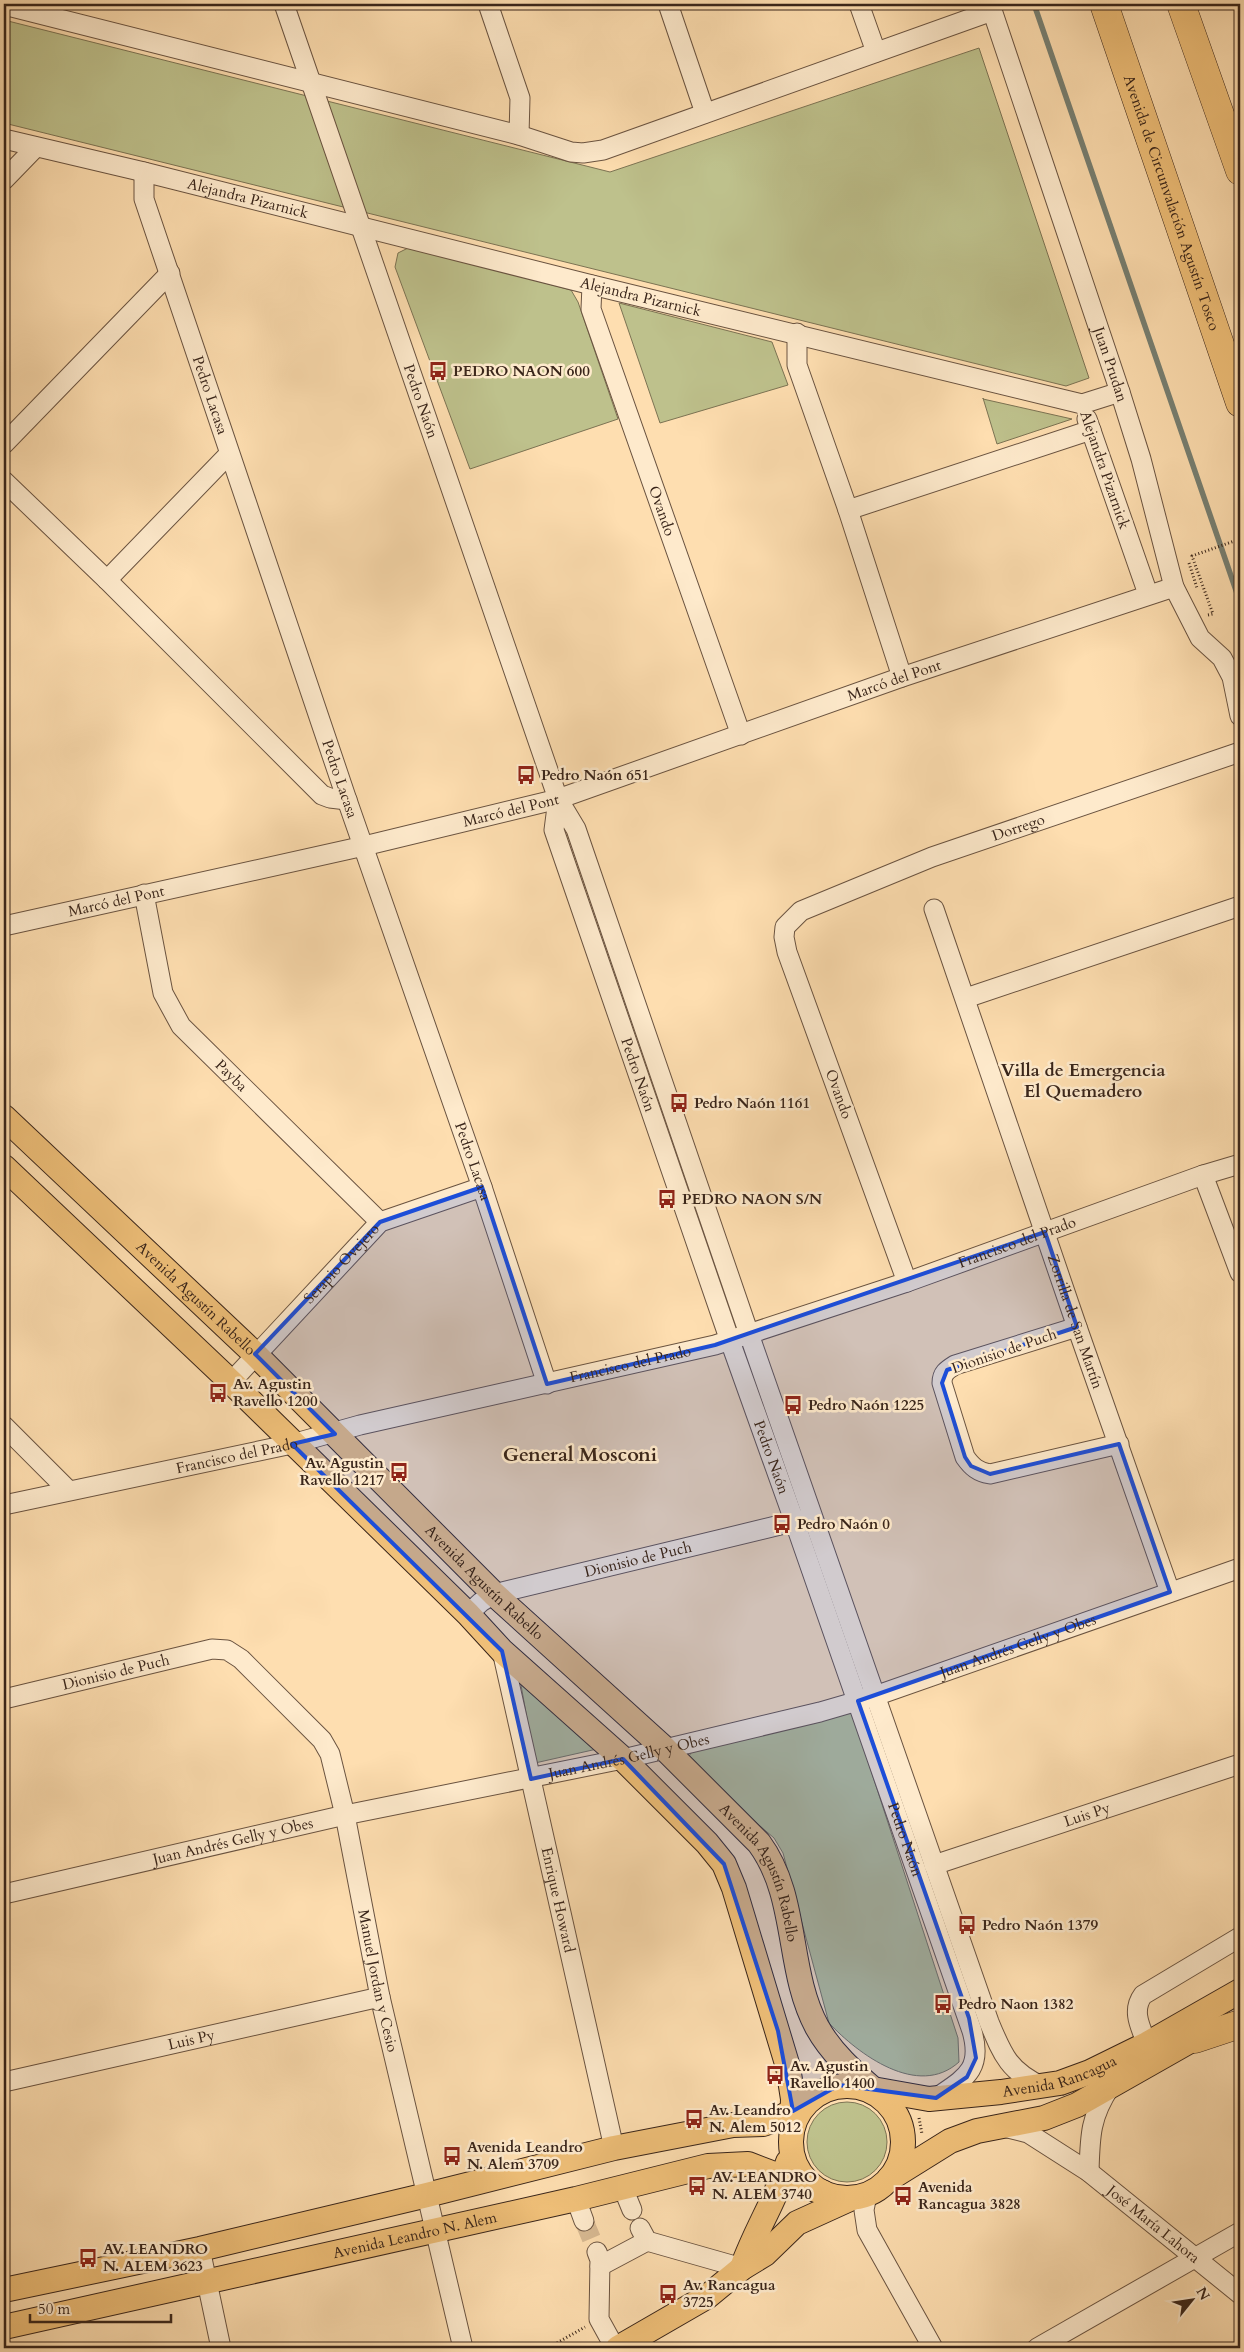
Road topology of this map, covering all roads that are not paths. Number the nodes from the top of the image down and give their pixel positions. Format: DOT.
graph roads {
  1 [pos="284,4"];
  2 [pos="488,4"];
  3 [pos="668,4"];
  4 [pos="859,4"];
  5 [pos="1104,4"];
  6 [pos="1181,4"];
  7 [pos="4,5"];
  8 [pos="991,7"];
  9 [pos="876,52"];
  10 [pos="310,83"];
  11 [pos="705,113"];
  12 [pos="520,135"];
  13 [pos="4,139"];
  14 [pos="36,147"];
  15 [pos="1240,171"];
  16 [pos="144,172"];
  17 [pos="4,180"];
  18 [pos="362,228"];
  19 [pos="170,273"];
  20 [pos="592,285"];
  21 [pos="797,333"];
  22 [pos="1120,392"];
  23 [pos="1240,403"];
  24 [pos="1082,404"];
  25 [pos="1091,430"];
  26 [pos="4,444"];
  27 [pos="230,454"];
  28 [pos="4,481"];
  29 [pos="848,510"];
  30 [pos="107,580"];
  31 [pos="1174,587"];
  32 [pos="1148,594"];
  33 [pos="902,677"];
  34 [pos="1240,716"];
  35 [pos="741,735"];
  36 [pos="1240,752"];
  37 [pos="558,799"];
  38 [pos="347,800"];
  39 [pos="364,846"];
  40 [pos="144,894"];
  41 [pos="1240,906"];
  42 [pos="934,909"];
  43 [pos="801,911"];
  44 [pos="4,926"];
  45 [pos="966,998"];
  46 [pos="4,1117"];
  47 [pos="1240,1164"];
  48 [pos="4,1167"];
  49 [pos="1203,1175"];
  50 [pos="482,1187"];
  51 [pos="380,1222"];
  52 [pos="1045,1232"];
  53 [pos="1240,1273"];
  54 [pos="907,1282"];
  55 [pos="1077,1327"];
  56 [pos="749,1334"];
  57 [pos="730,1341"];
  58 [pos="255,1354"];
  59 [pos="231,1382"];
  60 [pos="548,1384"];
  61 [pos="4,1426"];
  62 [pos="335,1434"];
  63 [pos="292,1444"];
  64 [pos="1119,1444"];
  65 [pos="68,1490"];
  66 [pos="4,1505"];
  67 [pos="814,1516"];
  68 [pos="795,1523"];
  69 [pos="1240,1568"];
  70 [pos="1170,1592"];
  71 [pos="494,1594"];
  72 [pos="468,1614"];
  73 [pos="227,1650"];
  74 [pos="502,1651"];
  75 [pos="867,1698"];
  76 [pos="4,1699"];
  77 [pos="665,1749"];
  78 [pos="623,1758"];
  79 [pos="1240,1764"];
  80 [pos="531,1779"];
  81 [pos="346,1815"];
  82 [pos="934,1865"];
  83 [pos="4,1894"];
  84 [pos="1240,1938"];
  85 [pos="1240,1991"];
  86 [pos="380,1997"];
  87 [pos="1240,2012"];
  88 [pos="1240,2024"];
  89 [pos="1195,2039"];
  90 [pos="1147,2044"];
  91 [pos="4,2082"];
  92 [pos="1043,2087"];
  93 [pos="1110,2087"];
  94 [pos="871,2091"];
  95 [pos="925,2098"];
  96 [pos="796,2124"];
  97 [pos="1001,2126"];
  98 [pos="614,2148"];
  99 [pos="1089,2172"];
  100 [pos="783,2177"];
  101 [pos="890,2179"];
  102 [pos="623,2188"];
  103 [pos="824,2193"];
  104 [pos="428,2195"];
  105 [pos="859,2196"];
  106 [pos="576,2199"];
  107 [pos="632,2210"];
  108 [pos="584,2222"];
  109 [pos="435,2231"];
  110 [pos="1240,2232"];
  111 [pos="200,2249"];
  112 [pos="1195,2259"];
  113 [pos="742,2268"];
  114 [pos="207,2282"];
  115 [pos="4,2290"];
  116 [pos="1240,2294"];
  117 [pos="4,2327"];
  118 [pos="221,2348"];
  119 [pos="463,2348"];
  120 [pos="616,2348"];
  121 [pos="933,2348"];
  122 [pos="1038,2348"];
  1 -- 10 [label="street, Pedro Naón"];
  2 -- 12 [label="street"];
  3 -- 11 [label="street"];
  4 -- 9 [label="street"];
  5 -- 23 [label="highway, Avenida de Circunvalación Agustín Tosco"];
  6 -- 15 [label="highway"];
  7 -- 10 [label="street"];
  8 -- 9 [label="street"];
  8 -- 22 [label="street, Juan Prudan"];
  9 -- 11 [label="street"];
  10 -- 12 [label="street"];
  10 -- 18 [label="street, Pedro Naón"];
  11 -- 12 [label="street"];
  13 -- 14 [label="street, Alejandra Pizarnick"];
  14 -- 16 [label="street, Alejandra Pizarnick"];
  14 -- 17 [label="street"];
  16 -- 18 [label="street, Alejandra Pizarnick"];
  16 -- 19 [label="street, Pedro Lacasa"];
  18 -- 20 [label="street, Alejandra Pizarnick"];
  18 -- 37 [label="street, Pedro Naón"];
  19 -- 26 [label="street"];
  19 -- 27 [label="street, Pedro Lacasa"];
  20 -- 21 [label="street, Alejandra Pizarnick"];
  20 -- 35 [label="street, Ovando"];
  21 -- 24 [label="street, Alejandra Pizarnick"];
  21 -- 29 [label="street"];
  22 -- 24 [label="street"];
  22 -- 31 [label="street, Juan Prudan"];
  24 -- 25 [label="street, Alejandra Pizarnick"];
  25 -- 29 [label="street"];
  25 -- 32 [label="street, Alejandra Pizarnick"];
  27 -- 30 [label="street"];
  27 -- 38 [label="street, Pedro Lacasa"];
  28 -- 30 [label="street"];
  29 -- 33 [label="street"];
  30 -- 38 [label="street"];
  31 -- 32 [label="street, Marcó del Pont"];
  31 -- 34 [label="street, Juan Prudan"];
  32 -- 33 [label="street, Marcó del Pont"];
  33 -- 35 [label="street, Marcó del Pont"];
  35 -- 37 [label="street, Marcó del Pont"];
  36 -- 43 [label="street, Dorrego"];
  37 -- 39 [label="street, Marcó del Pont"];
  37 -- 56 [label="street, Pedro Naón"];
  37 -- 57 [label="street, Pedro Naón"];
  38 -- 39 [label="street, Pedro Lacasa"];
  39 -- 40 [label="street, Marcó del Pont"];
  39 -- 50 [label="street, Pedro Lacasa"];
  40 -- 44 [label="street, Marcó del Pont"];
  40 -- 51 [label="street, Payba"];
  41 -- 45 [label="street"];
  42 -- 45 [label="street, Zorrilla de San Martín"];
  43 -- 54 [label="street, Ovando"];
  45 -- 52 [label="street, Zorrilla de San Martín"];
  46 -- 58 [label="main road, Avenida Agustín Rabello"];
  47 -- 49 [label="street, Francisco del Prado"];
  48 -- 59 [label="main road, Avenida Agustín Rabello"];
  49 -- 52 [label="street, Francisco del Prado"];
  49 -- 53 [label="street"];
  50 -- 51 [label="street, Serapio Ovejero"];
  50 -- 60 [label="street, Pedro Lacasa"];
  51 -- 58 [label="street, Serapio Ovejero"];
  52 -- 54 [label="street, Francisco del Prado"];
  52 -- 55 [label="street, Zorrilla de San Martín"];
  54 -- 56 [label="street, Francisco del Prado"];
  55 -- 64 [label="street, Zorrilla de San Martín"];
  55 -- 64 [label="street, Dionisio de Puch"];
  56 -- 57 [label="street, Francisco del Prado"];
  56 -- 67 [label="street, Pedro Naón"];
  57 -- 60 [label="street, Francisco del Prado"];
  57 -- 68 [label="street, Pedro Naón"];
  58 -- 59 [label="street, Serapio Ovejero"];
  58 -- 62 [label="main road, Avenida Agustín Rabello"];
  59 -- 63 [label="main road, Avenida Agustín Rabello"];
  60 -- 62 [label="street, Francisco del Prado"];
  61 -- 65 [label="street"];
  62 -- 63 [label="street, Francisco del Prado"];
  62 -- 71 [label="main road, Avenida Agustín Rabello"];
  63 -- 65 [label="street, Francisco del Prado"];
  63 -- 72 [label="main road, Avenida Agustín Rabello"];
  64 -- 70 [label="street, Zorrilla de San Martín"];
  65 -- 66 [label="street, Francisco del Prado"];
  67 -- 68 [label="street, Dionisio de Puch"];
  67 -- 75 [label="street, Pedro Naón"];
  68 -- 71 [label="street, Dionisio de Puch"];
  68 -- 75 [label="street, Pedro Naón"];
  69 -- 70 [label="street, Juan Andrés Gelly y Obes"];
  70 -- 75 [label="street, Juan Andrés Gelly y Obes"];
  71 -- 72 [label="street, Dionisio de Puch"];
  71 -- 77 [label="main road, Avenida Agustín Rabello"];
  72 -- 74 [label="main road, Avenida Agustín Rabello"];
  73 -- 76 [label="street, Dionisio de Puch"];
  73 -- 81 [label="street, Manuel Jordan y Cesio"];
  74 -- 78 [label="main road, Avenida Agustín Rabello"];
  74 -- 80 [label="street, Enrique Howard"];
  75 -- 77 [label="street, Juan Andrés Gelly y Obes"];
  75 -- 82 [label="street, Pedro Naón"];
  75 -- 95 [label="street, Pedro Naón"];
  77 -- 78 [label="street, Juan Andrés Gelly y Obes"];
  77 -- 94 [label="main road, Avenida Agustín Rabello"];
  78 -- 80 [label="street, Juan Andrés Gelly y Obes"];
  78 -- 96 [label="main road, Avenida Agustín Rabello"];
  79 -- 82 [label="street, Luis Py"];
  80 -- 81 [label="street, Juan Andrés Gelly y Obes"];
  80 -- 98 [label="street, Enrique Howard"];
  81 -- 83 [label="street, Juan Andrés Gelly y Obes"];
  81 -- 86 [label="street, Manuel Jordan y Cesio"];
  82 -- 92 [label="street, Pedro Naón"];
  84 -- 90 [label="street"];
  85 -- 90 [label="main road, Avenida Rancagua"];
  86 -- 91 [label="street, Luis Py"];
  86 -- 104 [label="street, Manuel Jordan y Cesio"];
  87 -- 89 [label="main road, Avenida Rancagua"];
  88 -- 89 [label="highway"];
  89 -- 93 [label="main road, Avenida Rancagua"];
  90 -- 92 [label="main road, Avenida Rancagua"];
  92 -- 95 [label="main road, Avenida Rancagua"];
  93 -- 97 [label="main road, Avenida Rancagua"];
  93 -- 99 [label="street"];
  94 -- 95 [label="main road, Avenida Rancagua"];
  94 -- 96 [label="main road"];
  94 -- 101 [label="main road"];
  96 -- 98 [label="main road"];
  96 -- 100 [label="main road"];
  96 -- 103 [label="main road"];
  97 -- 99 [label="street, José María Lahora"];
  97 -- 101 [label="main road, Avenida Rancagua"];
  98 -- 104 [label="main road"];
  99 -- 112 [label="street, José María Lahora"];
  100 -- 102 [label="main road, Avenida Leandro N. Alem"];
  100 -- 103 [label="main road, Avenida Leandro N. Alem"];
  100 -- 113 [label="main road"];
  101 -- 105 [label="main road"];
  102 -- 106 [label="main road, Avenida Leandro N. Alem"];
  102 -- 107 [label="street"];
  103 -- 105 [label="main road"];
  104 -- 109 [label="street, Manuel Jordan y Cesio"];
  104 -- 111 [label="main road"];
  105 -- 113 [label="main road"];
  105 -- 121 [label="street"];
  106 -- 108 [label="street"];
  106 -- 109 [label="main road, Avenida Leandro N. Alem"];
  109 -- 114 [label="main road, Avenida Leandro N. Alem"];
  109 -- 119 [label="street, Manuel Jordan y Cesio"];
  110 -- 112 [label="street"];
  111 -- 114 [label="street"];
  111 -- 115 [label="main road"];
  112 -- 116 [label="street, José María Lahora"];
  112 -- 122 [label="street"];
  113 -- 120 [label="main road"];
  113 -- 120 [label="street"];
  114 -- 117 [label="main road, Avenida Leandro N. Alem"];
  114 -- 118 [label="street"];
}
